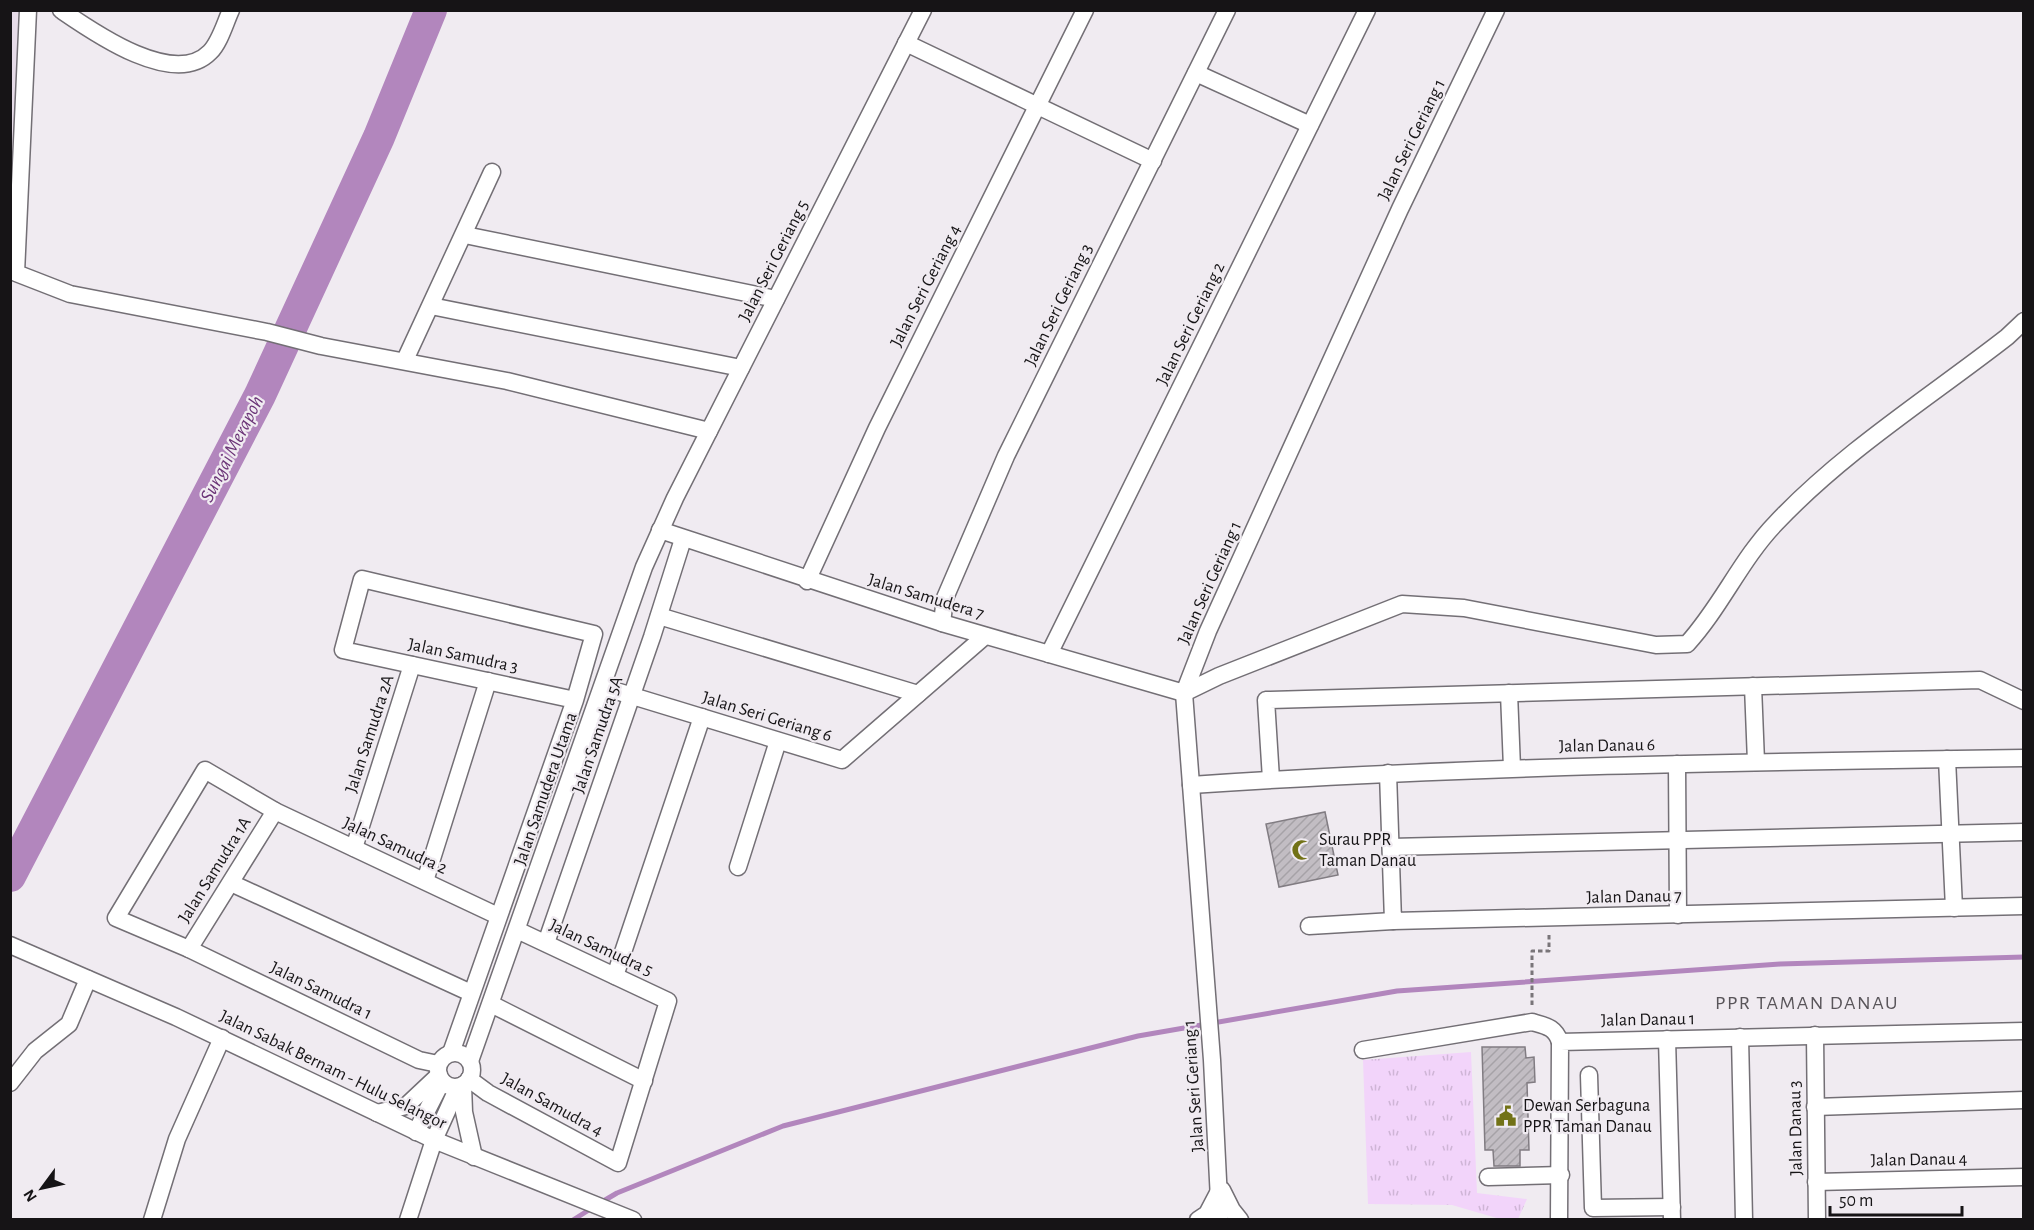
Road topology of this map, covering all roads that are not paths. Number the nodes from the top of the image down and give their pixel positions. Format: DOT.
graph roads {
  1 [pos="27,10"];
  2 [pos="61,10"];
  3 [pos="231,10"];
  4 [pos="923,10"];
  5 [pos="1085,10"];
  6 [pos="1227,10"];
  7 [pos="1367,10"];
  8 [pos="1496,10"];
  9 [pos="906,43"];
  10 [pos="1196,73"];
  11 [pos="1037,108"];
  12 [pos="1310,126"];
  13 [pos="1153,161"];
  14 [pos="492,172"];
  15 [pos="465,235"];
  16 [pos="776,299"];
  17 [pos="431,306"];
  18 [pos="2024,321"];
  19 [pos="405,360"];
  20 [pos="741,368"];
  21 [pos="709,431"];
  22 [pos="660,530"];
  23 [pos="683,539"];
  24 [pos="807,581"];
  25 [pos="659,616"];
  26 [pos="942,623"];
  27 [pos="594,634"];
  28 [pos="985,636"];
  29 [pos="1049,654"];
  30 [pos="412,665"];
  31 [pos="488,681"];
  32 [pos="1753,686"];
  33 [pos="603,687"];
  34 [pos="1184,693"];
  35 [pos="1509,693"];
  36 [pos="918,694"];
  37 [pos="632,696"];
  38 [pos="575,700"];
  39 [pos="2024,701"];
  40 [pos="702,717"];
  41 [pos="778,741"];
  42 [pos="2024,758"];
  43 [pos="1947,759"];
  44 [pos="1756,762"];
  45 [pos="1677,764"];
  46 [pos="1512,768"];
  47 [pos="1388,774"];
  48 [pos="1271,779"];
  49 [pos="1191,785"];
  50 [pos="275,811"];
  51 [pos="2024,832"];
  52 [pos="1951,835"];
  53 [pos="1678,841"];
  54 [pos="1391,847"];
  55 [pos="354,848"];
  56 [pos="738,867"];
  57 [pos="425,881"];
  58 [pos="231,883"];
  59 [pos="2024,906"];
  60 [pos="1954,908"];
  61 [pos="1678,915"];
  62 [pos="498,916"];
  63 [pos="1393,921"];
  64 [pos="1309,926"];
  65 [pos="517,930"];
  66 [pos="546,943"];
  67 [pos="16,947"];
  68 [pos="189,949"];
  69 [pos="615,976"];
  70 [pos="88,979"];
  71 [pos="471,993"];
  72 [pos="491,1004"];
  73 [pos="2024,1031"];
  74 [pos="1815,1035"];
  75 [pos="1740,1037"];
  76 [pos="222,1038"];
  77 [pos="1667,1039"];
  78 [pos="1560,1042"];
  79 [pos="1363,1050"];
  80 [pos="470,1061"];
  81 [pos="442,1068"];
  82 [pos="1589,1075"];
  83 [pos="644,1081"];
  84 [pos="10,1083"];
  85 [pos="463,1084"];
  86 [pos="2024,1100"];
  87 [pos="1815,1107"];
  88 [pos="376,1113"];
  89 [pos="416,1132"];
  90 [pos="434,1140"];
  91 [pos="474,1157"];
  92 [pos="1561,1175"];
  93 [pos="1488,1177"];
  94 [pos="2024,1177"];
  95 [pos="1816,1182"];
  96 [pos="1221,1186"];
  97 [pos="1672,1214"];
  98 [pos="629,1218"];
  99 [pos="152,1220"];
  100 [pos="408,1220"];
  101 [pos="1198,1220"];
  102 [pos="1220,1220"];
  103 [pos="1240,1220"];
  104 [pos="1559,1220"];
  105 [pos="1744,1220"];
  106 [pos="1816,1220"];
  1 -- 19 [label="street"];
  2 -- 3 [label="street"];
  4 -- 9 [label="street, Jalan Seri Geriang 5"];
  5 -- 11 [label="street, Jalan Seri Geriang 4"];
  6 -- 10 [label="street, Jalan Seri Geriang 3"];
  7 -- 12 [label="street, Jalan Seri Geriang 2"];
  8 -- 34 [label="street, Jalan Seri Geriang 1"];
  9 -- 11 [label="street"];
  9 -- 16 [label="street, Jalan Seri Geriang 5"];
  10 -- 12 [label="street"];
  10 -- 13 [label="street, Jalan Seri Geriang 3"];
  11 -- 13 [label="street"];
  11 -- 24 [label="street, Jalan Seri Geriang 4"];
  12 -- 29 [label="street, Jalan Seri Geriang 2"];
  13 -- 26 [label="street, Jalan Seri Geriang 3"];
  14 -- 15 [label="street"];
  15 -- 16 [label="street"];
  15 -- 17 [label="street"];
  16 -- 20 [label="street, Jalan Seri Geriang 5"];
  17 -- 19 [label="street"];
  17 -- 20 [label="street"];
  18 -- 34 [label="street"];
  19 -- 21 [label="street"];
  20 -- 21 [label="street, Jalan Seri Geriang 5"];
  21 -- 22 [label="street, Jalan Seri Geriang 5"];
  22 -- 23 [label="street, Jalan Samudera 7"];
  22 -- 33 [label="street, Jalan Samudera Utama"];
  23 -- 24 [label="street, Jalan Samudera 7"];
  23 -- 25 [label="street, Jalan Samudra 5A"];
  24 -- 26 [label="street, Jalan Samudera 7"];
  25 -- 36 [label="street"];
  25 -- 37 [label="street, Jalan Samudra 5A"];
  26 -- 28 [label="street, Jalan Samudera 7"];
  27 -- 30 [label="street, Jalan Samudra 3"];
  27 -- 38 [label="street, Jalan Samudera Utama"];
  28 -- 29 [label="street, Jalan Samudera 7"];
  28 -- 36 [label="street, Jalan Seri Geriang 6"];
  29 -- 34 [label="street, Jalan Samudera 7"];
  30 -- 31 [label="street, Jalan Samudra 3"];
  30 -- 55 [label="street, Jalan Samudra 2A"];
  31 -- 38 [label="street, Jalan Samudra 3"];
  31 -- 57 [label="street"];
  32 -- 35 [label="street"];
  32 -- 39 [label="street"];
  32 -- 44 [label="street"];
  33 -- 37 [label="street, Jalan Seri Geriang 6"];
  33 -- 65 [label="street, Jalan Samudera Utama"];
  34 -- 49 [label="street, Jalan Seri Geriang 1"];
  35 -- 46 [label="street"];
  35 -- 48 [label="street"];
  36 -- 41 [label="street, Jalan Seri Geriang 6"];
  37 -- 40 [label="street, Jalan Seri Geriang 6"];
  37 -- 66 [label="street, Jalan Samudra 5A"];
  38 -- 62 [label="street, Jalan Samudera Utama"];
  40 -- 41 [label="street, Jalan Seri Geriang 6"];
  40 -- 69 [label="street"];
  41 -- 56 [label="street"];
  42 -- 43 [label="street, Jalan Danau 6"];
  43 -- 44 [label="street, Jalan Danau 6"];
  43 -- 52 [label="street"];
  44 -- 45 [label="street, Jalan Danau 6"];
  45 -- 46 [label="street, Jalan Danau 6"];
  45 -- 53 [label="street"];
  46 -- 47 [label="street, Jalan Danau 6"];
  47 -- 48 [label="street, Jalan Danau 6"];
  47 -- 54 [label="street"];
  48 -- 49 [label="street, Jalan Danau 6"];
  49 -- 96 [label="street, Jalan Seri Geriang 1"];
  50 -- 55 [label="street, Jalan Samudra 2"];
  50 -- 58 [label="street, Jalan Samudra 1A"];
  50 -- 68 [label="street, Jalan Samudra 2"];
  51 -- 52 [label="street"];
  52 -- 53 [label="street"];
  52 -- 60 [label="street"];
  53 -- 54 [label="street"];
  53 -- 61 [label="street"];
  54 -- 63 [label="street"];
  55 -- 57 [label="street, Jalan Samudra 2"];
  57 -- 62 [label="street, Jalan Samudra 2"];
  58 -- 68 [label="street, Jalan Samudra 1A"];
  58 -- 71 [label="street"];
  59 -- 60 [label="street, Jalan Danau 7"];
  60 -- 61 [label="street, Jalan Danau 7"];
  61 -- 63 [label="street, Jalan Danau 7"];
  62 -- 71 [label="street, Jalan Samudera Utama"];
  63 -- 64 [label="street, Jalan Danau 7"];
  65 -- 66 [label="street, Jalan Samudra 5"];
  65 -- 72 [label="street, Jalan Samudera Utama"];
  66 -- 69 [label="street, Jalan Samudra 5"];
  67 -- 70 [label="street, Jalan Sabak Bernam - Hulu Selangor"];
  68 -- 81 [label="street, Jalan Samudra 1"];
  69 -- 83 [label="street, Jalan Samudra 5"];
  70 -- 76 [label="street, Jalan Sabak Bernam - Hulu Selangor"];
  70 -- 84 [label="street"];
  71 -- 81 [label="street, Jalan Samudera Utama"];
  72 -- 80 [label="street, Jalan Samudera Utama"];
  72 -- 83 [label="street"];
  73 -- 74 [label="street, Jalan Danau 1"];
  74 -- 75 [label="street, Jalan Danau 1"];
  74 -- 87 [label="street, Jalan Danau 3"];
  75 -- 77 [label="street, Jalan Danau 1"];
  75 -- 105 [label="street"];
  76 -- 88 [label="street, Jalan Sabak Bernam - Hulu Selangor"];
  76 -- 99 [label="street"];
  77 -- 78 [label="street, Jalan Danau 1"];
  77 -- 97 [label="street"];
  78 -- 79 [label="street"];
  78 -- 92 [label="street"];
  80 -- 81 [label="street"];
  80 -- 85 [label="street, Jalan Samudera Utama"];
  81 -- 85 [label="street, Jalan Samudra 4"];
  81 -- 88 [label="street"];
  81 -- 89 [label="street, Jalan Samudera Utama"];
  82 -- 97 [label="street"];
  83 -- 85 [label="street, Jalan Samudra 4"];
  85 -- 90 [label="street"];
  85 -- 91 [label="street"];
  86 -- 87 [label="street"];
  87 -- 95 [label="street, Jalan Danau 3"];
  88 -- 89 [label="street, Jalan Sabak Bernam - Hulu Selangor"];
  89 -- 90 [label="street, Jalan Sabak Bernam - Hulu Selangor"];
  90 -- 91 [label="street, Jalan Sabak Bernam - Hulu Selangor"];
  90 -- 100 [label="street"];
  91 -- 98 [label="street, Jalan Sabak Bernam - Hulu Selangor"];
  92 -- 93 [label="street"];
  92 -- 104 [label="street"];
  94 -- 95 [label="street, Jalan Danau 4"];
  95 -- 106 [label="street, Jalan Danau 3"];
  96 -- 101 [label="street"];
  96 -- 102 [label="street, Jalan Seri Geriang 1"];
  96 -- 103 [label="street"];
}
